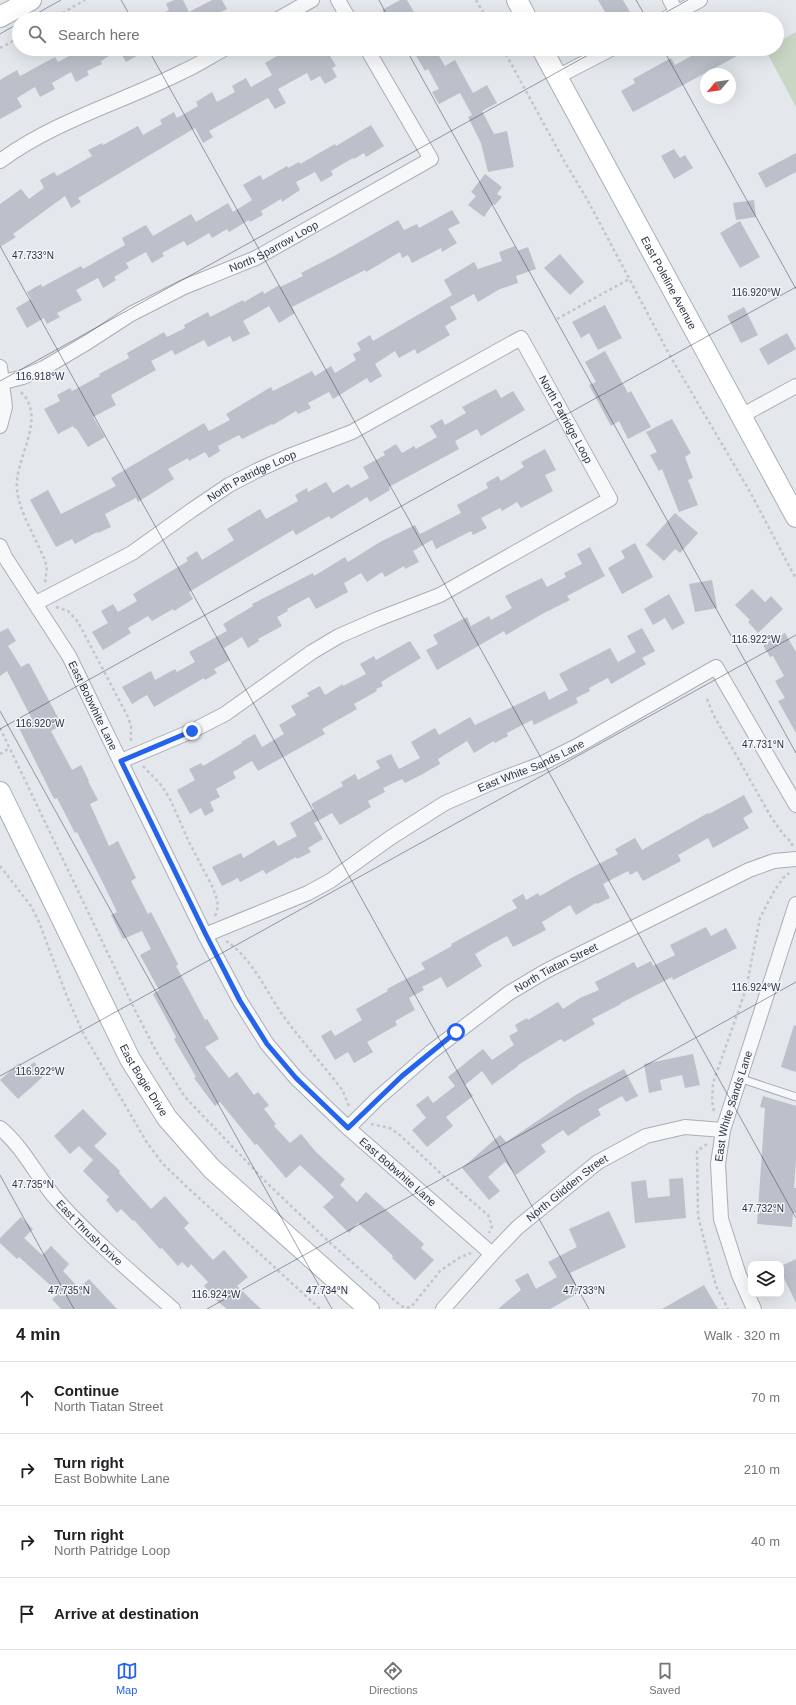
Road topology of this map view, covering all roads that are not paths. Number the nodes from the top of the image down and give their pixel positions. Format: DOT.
graph roads {
  1 [pos="31,0"];
  2 [pos="312,0"];
  3 [pos="338,0"];
  4 [pos="517,0"];
  5 [pos="670,0"];
  6 [pos="700,0"];
  7 [pos="291,12"];
  8 [pos="345,12"];
  9 [pos="523,12"];
  10 [pos="671,12"];
  11 [pos="678,12"];
  12 [pos="0,17"];
  13 [pos="212,56"];
  14 [pos="371,56"];
  15 [pos="546,56"];
  16 [pos="598,56"];
  17 [pos="557,78"];
  18 [pos="0,161"];
  19 [pos="0,367"];
  20 [pos="1,383"];
  21 [pos="796,386"];
  22 [pos="741,416"];
  23 [pos="0,426"];
  24 [pos="796,517"];
  25 [pos="0,546"];
  26 [pos="36,603"];
  27 [pos="121,761"];
  28 [pos="0,792"];
  29 [pos="796,805"];
  30 [pos="796,859"];
  31 [pos="796,904"];
  32 [pos="206,935"];
  33 [pos="740,1078"];
  34 [pos="796,1097"];
  35 [pos="0,1128"];
  36 [pos="348,1128"];
  37 [pos="723,1130"];
  38 [pos="492,1254"];
  39 [pos="173,1309"];
  40 [pos="369,1309"];
  41 [pos="443,1309"];
  42 [pos="754,1309"];
  1 -- 12 [label="street"];
  2 -- 7 [label="street"];
  3 -- 8 [label="street"];
  4 -- 9 [label="street"];
  5 -- 10 [label="street"];
  6 -- 11 [label="street"];
  13 -- 18 [label="street"];
  14 -- 20 [label="street, North Sparrow Loop"];
  15 -- 17 [label="street, East Poleline Avenue"];
  16 -- 17 [label="street"];
  17 -- 22 [label="street, East Poleline Avenue"];
  19 -- 20 [label="street"];
  20 -- 23 [label="street"];
  21 -- 22 [label="street"];
  22 -- 24 [label="street, East Poleline Avenue"];
  25 -- 26 [label="street, East Bobwhite Lane"];
  26 -- 27 [label="street, East Bobwhite Lane"];
  26 -- 27 [label="street, North Patridge Loop"];
  27 -- 32 [label="street, East Bobwhite Lane"];
  28 -- 40 [label="street, East Bogie Drive"];
  29 -- 32 [label="street, East White Sands Lane"];
  30 -- 36 [label="street, North Tiatan Street"];
  31 -- 33 [label="street, East White Sands Lane"];
  32 -- 36 [label="street, East Bobwhite Lane"];
  33 -- 34 [label="lane"];
  33 -- 37 [label="street, East White Sands Lane"];
  35 -- 39 [label="street, East Thrush Drive"];
  36 -- 38 [label="street, East Bobwhite Lane"];
  37 -- 38 [label="street, North Glidden Street"];
  37 -- 42 [label="street, East White Sands Lane"];
  38 -- 41 [label="street, North Glidden Street"];
}
